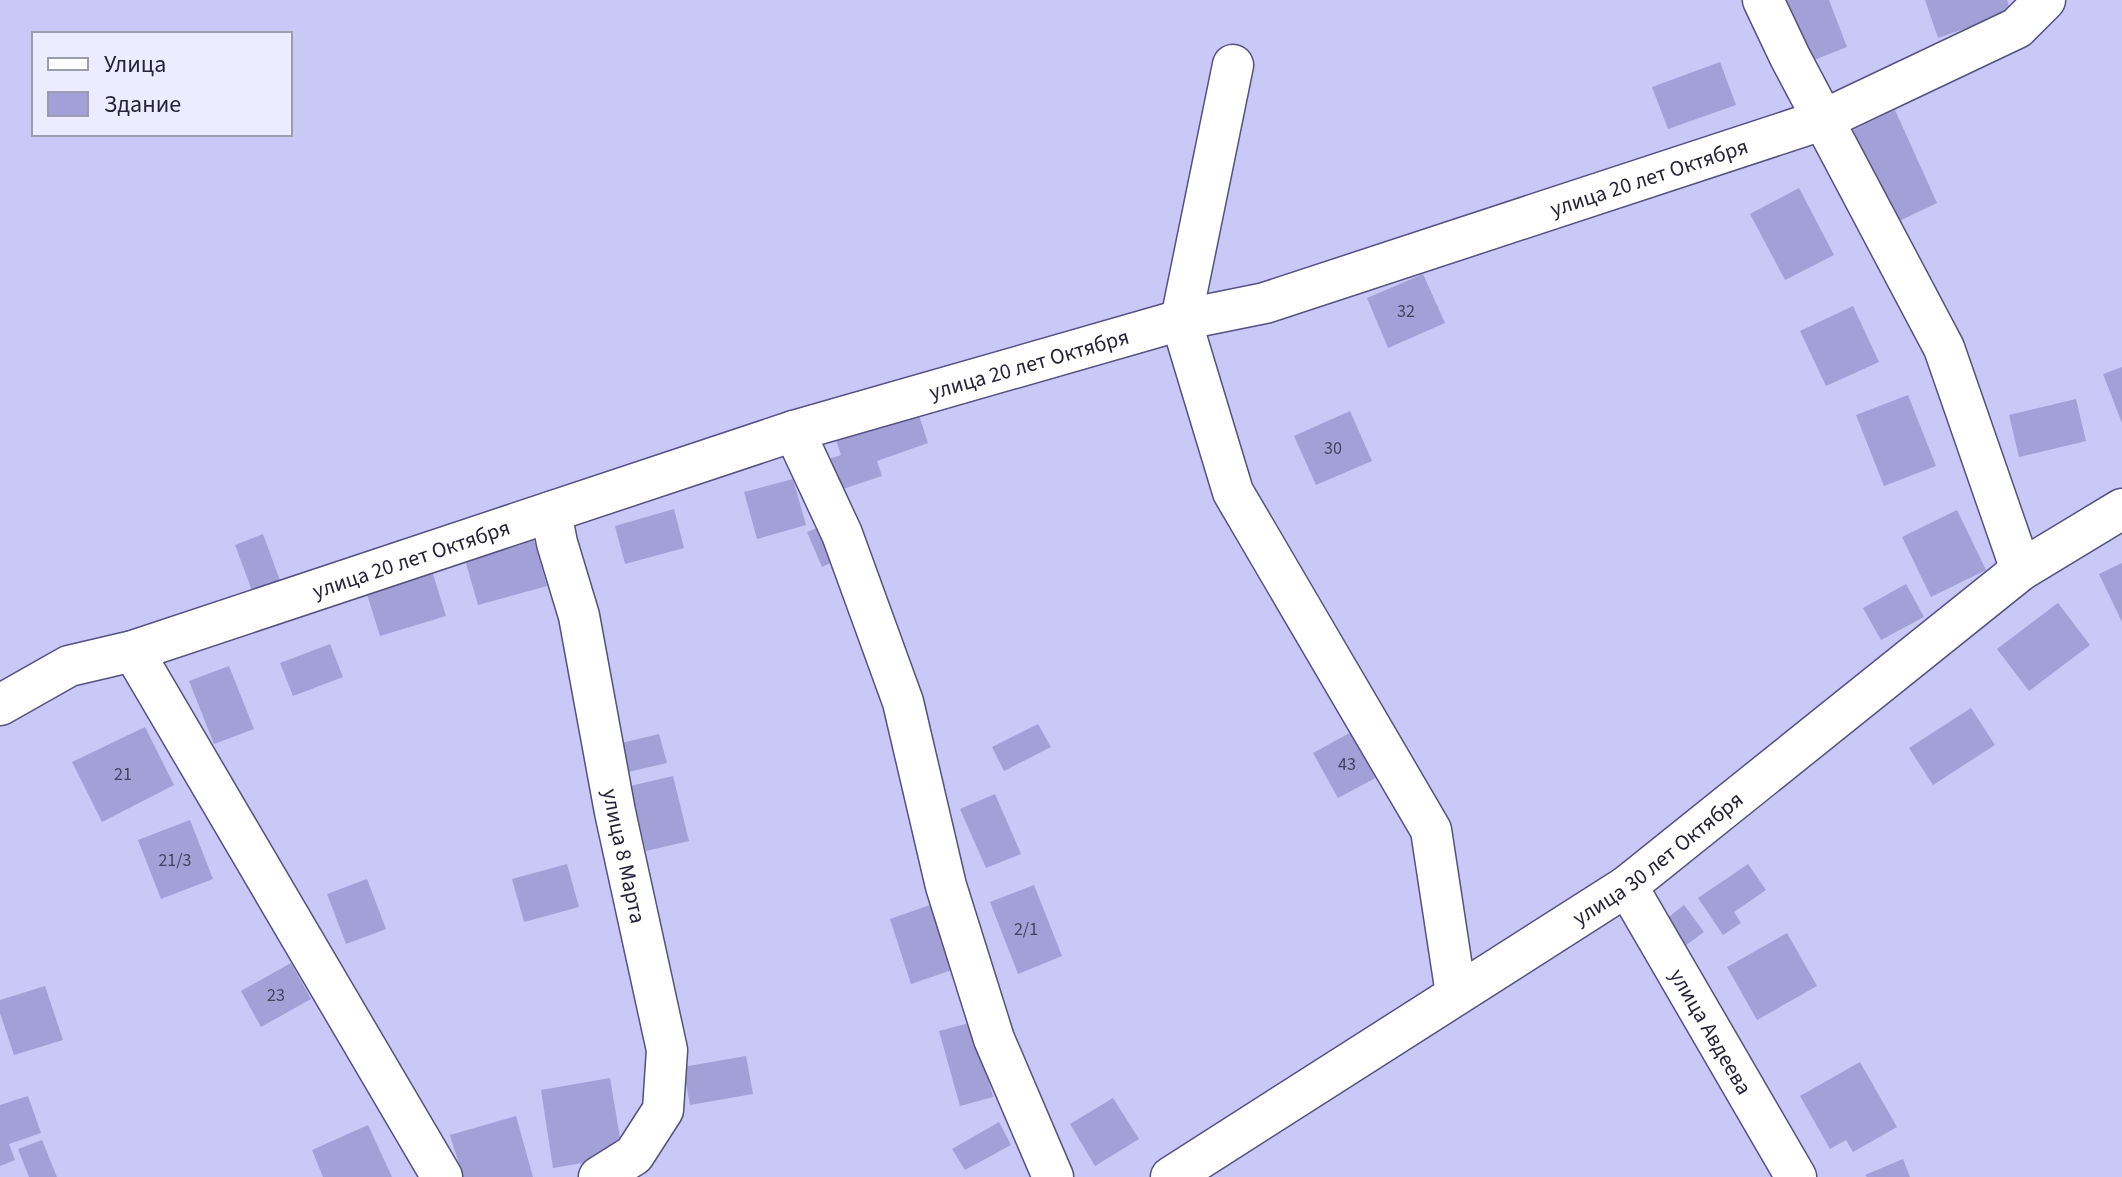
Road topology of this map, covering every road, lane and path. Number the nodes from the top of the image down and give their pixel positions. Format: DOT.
graph roads {
  1 [pos="1763,0"];
  2 [pos="2045,0"];
  3 [pos="1233,65"];
  4 [pos="1825,119"];
  5 [pos="1181,320"];
  6 [pos="794,431"];
  7 [pos="2122,509"];
  8 [pos="551,512"];
  9 [pos="2021,570"];
  10 [pos="133,651"];
  11 [pos="0,705"];
  12 [pos="1627,886"];
  13 [pos="1456,994"];
  14 [pos="442,1177"];
  15 [pos="599,1177"];
  16 [pos="1053,1177"];
  17 [pos="1171,1177"];
  18 [pos="1796,1177"];
  1 -- 4 [label="street"];
  2 -- 4 [label="street, улица 20 лет Октября"];
  3 -- 5 [label="street"];
  4 -- 5 [label="street, улица 20 лет Октября"];
  4 -- 9 [label="street"];
  5 -- 6 [label="street, улица 20 лет Октября"];
  5 -- 13 [label="street"];
  6 -- 8 [label="street, улица 20 лет Октября"];
  6 -- 16 [label="street"];
  7 -- 9 [label="street, улица 30 лет Октября"];
  8 -- 10 [label="street, улица 20 лет Октября"];
  8 -- 15 [label="street, улица 8 Марта"];
  9 -- 12 [label="street, улица 30 лет Октября"];
  10 -- 11 [label="street, улица 20 лет Октября"];
  10 -- 14 [label="street"];
  12 -- 13 [label="street, улица 30 лет Октября"];
  12 -- 18 [label="street, улица Авдеева"];
  13 -- 17 [label="street, улица 30 лет Октября"];
}
